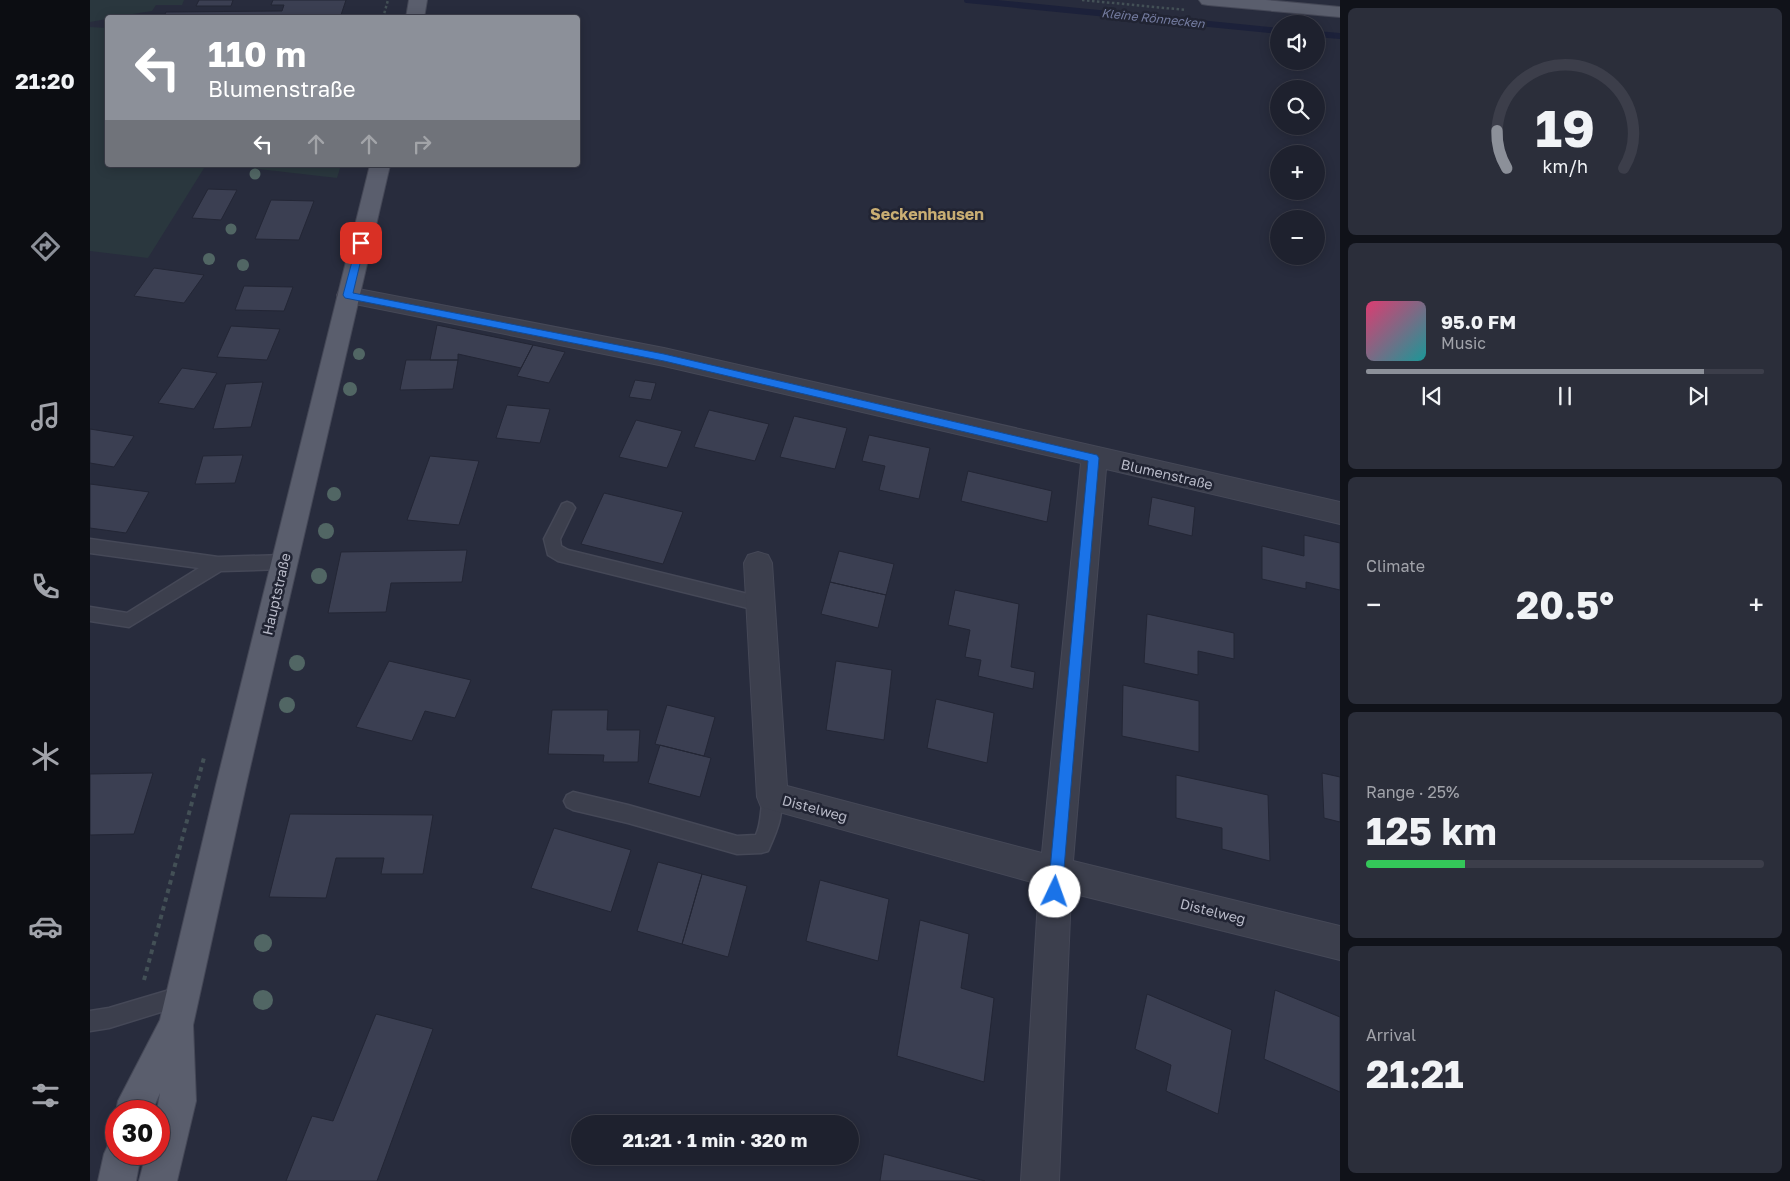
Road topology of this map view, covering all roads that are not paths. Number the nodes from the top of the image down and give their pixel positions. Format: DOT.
graph roads {
  1 [pos="418,0"];
  2 [pos="1208,0"];
  3 [pos="1277,3"];
  4 [pos="1340,12"];
  5 [pos="416,15"];
  6 [pos="380,167"];
  7 [pos="348,295"];
  8 [pos="1094,458"];
  9 [pos="567,508"];
  10 [pos="1340,513"];
  11 [pos="90,546"];
  12 [pos="284,562"];
  13 [pos="758,563"];
  14 [pos="218,564"];
  15 [pos="760,604"];
  16 [pos="90,614"];
  17 [pos="772,797"];
  18 [pos="573,801"];
  19 [pos="1056,873"];
  20 [pos="1340,943"];
  21 [pos="180,1011"];
  22 [pos="90,1021"];
  23 [pos="136,1100"];
  24 [pos="121,1165"];
  25 [pos="117,1181"];
  26 [pos="158,1181"];
  27 [pos="1040,1181"];
  1 -- 5 [label="main road"];
  2 -- 3 [label="main road"];
  3 -- 4 [label="main road"];
  6 -- 7 [label="main road, Hauptstraße"];
  7 -- 8 [label="street, Blumenstraße"];
  7 -- 12 [label="main road, Hauptstraße"];
  8 -- 10 [label="street, Blumenstraße"];
  8 -- 19 [label="street"];
  9 -- 15 [label="lane"];
  11 -- 14 [label="lane"];
  12 -- 14 [label="lane"];
  12 -- 21 [label="main road, Hauptstraße"];
  13 -- 15 [label="street, Distelweg"];
  14 -- 16 [label="lane"];
  15 -- 17 [label="street, Distelweg"];
  17 -- 18 [label="lane"];
  17 -- 19 [label="street, Distelweg"];
  19 -- 20 [label="street, Distelweg"];
  19 -- 27 [label="street"];
  21 -- 22 [label="lane"];
  21 -- 23 [label="main road, Hauptstraße"];
  21 -- 26 [label="main road, Hauptstraße"];
  24 -- 25 [label="main road"];
}
